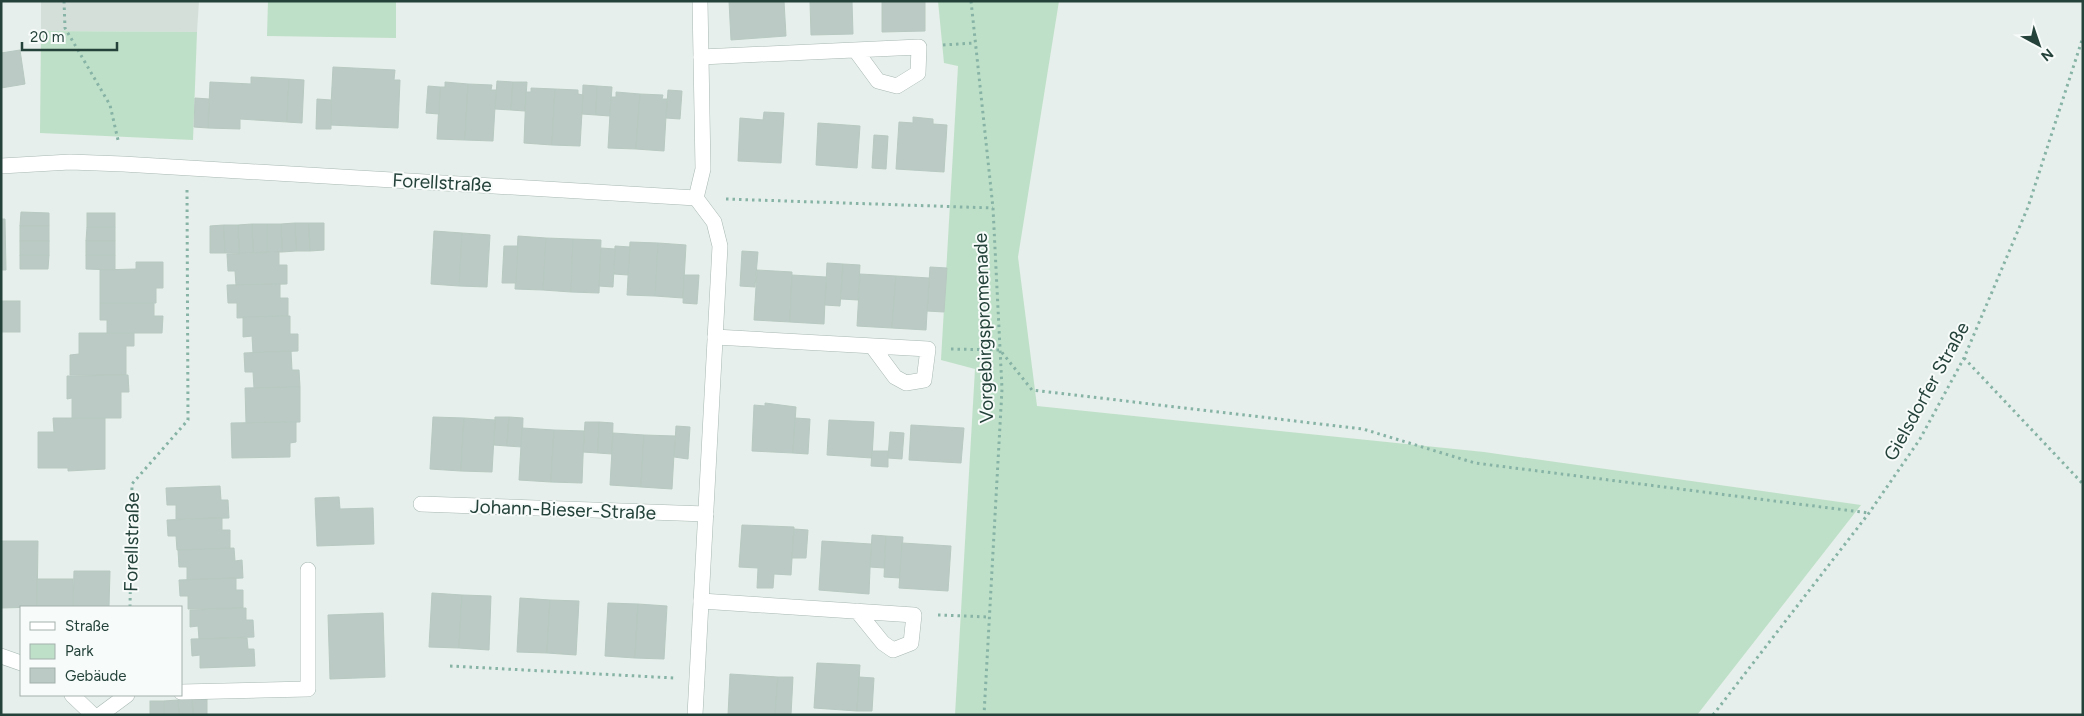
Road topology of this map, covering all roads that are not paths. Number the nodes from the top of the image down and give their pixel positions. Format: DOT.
graph roads {
  1 [pos="700,1"];
  2 [pos="856,51"];
  3 [pos="701,57"];
  4 [pos="1,166"];
  5 [pos="696,198"];
  6 [pos="715,337"];
  7 [pos="872,346"];
  8 [pos="421,504"];
  9 [pos="706,514"];
  10 [pos="308,570"];
  11 [pos="701,601"];
  12 [pos="857,610"];
  13 [pos="1,656"];
  14 [pos="20,664"];
  15 [pos="182,692"];
  16 [pos="73,696"];
  17 [pos="126,696"];
  18 [pos="93,715"];
  19 [pos="100,715"];
  20 [pos="695,715"];
  1 -- 3 [label="street"];
  2 -- 2 [label="street"];
  2 -- 3 [label="street"];
  3 -- 5 [label="street"];
  4 -- 5 [label="street, Forellstraße"];
  5 -- 6 [label="street"];
  6 -- 7 [label="street"];
  6 -- 9 [label="street"];
  7 -- 7 [label="street"];
  8 -- 9 [label="street, Johann-Bieser-Straße"];
  9 -- 11 [label="street"];
  10 -- 15 [label="street"];
  11 -- 12 [label="street"];
  11 -- 20 [label="street"];
  12 -- 12 [label="street"];
  13 -- 14 [label="street"];
  16 -- 18 [label="street"];
  17 -- 19 [label="street"];
}
